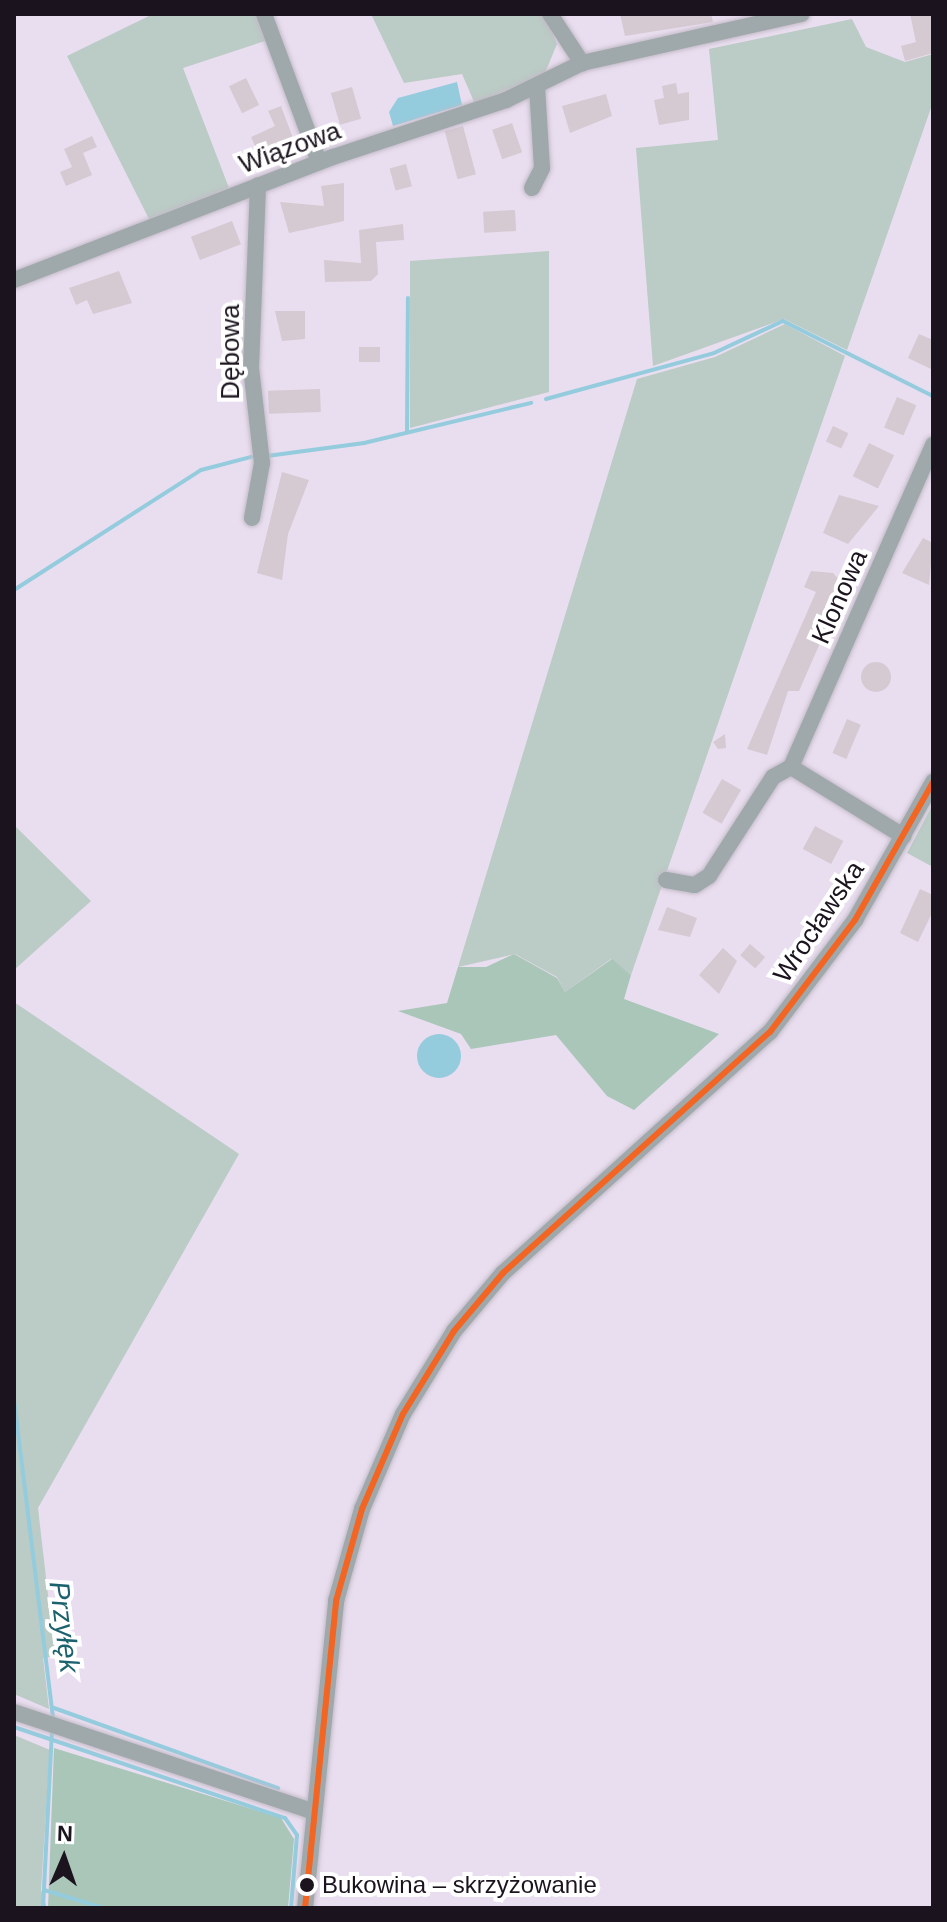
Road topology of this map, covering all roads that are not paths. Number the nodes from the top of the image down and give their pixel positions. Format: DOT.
graph roads {
  1 [pos="264,14"];
  2 [pos="550,14"];
  3 [pos="802,14"];
  4 [pos="582,63"];
  5 [pos="537,86"];
  6 [pos="319,162"];
  7 [pos="258,185"];
  8 [pos="532,188"];
  9 [pos="14,280"];
  10 [pos="933,445"];
  11 [pos="252,518"];
  12 [pos="791,767"];
  13 [pos="933,782"];
  14 [pos="903,836"];
  15 [pos="666,880"];
  16 [pos="14,1712"];
  17 [pos="312,1811"];
  18 [pos="305,1908"];
  1 -- 6 [label="street"];
  2 -- 4 [label="street"];
  3 -- 4 [label="street, Wiązowa"];
  4 -- 5 [label="street, Wiązowa"];
  5 -- 6 [label="street, Wiązowa"];
  5 -- 8 [label="street"];
  6 -- 7 [label="street, Wiązowa"];
  7 -- 9 [label="street, Wiązowa"];
  7 -- 11 [label="street, Dębowa"];
  10 -- 12 [label="street, Klonowa"];
  12 -- 14 [label="street"];
  12 -- 15 [label="street, Klonowa"];
  13 -- 14 [label="street, Wrocławska"];
  14 -- 17 [label="street, Wrocławska"];
  16 -- 17 [label="street"];
  17 -- 18 [label="street, Wrocławska"];
}
